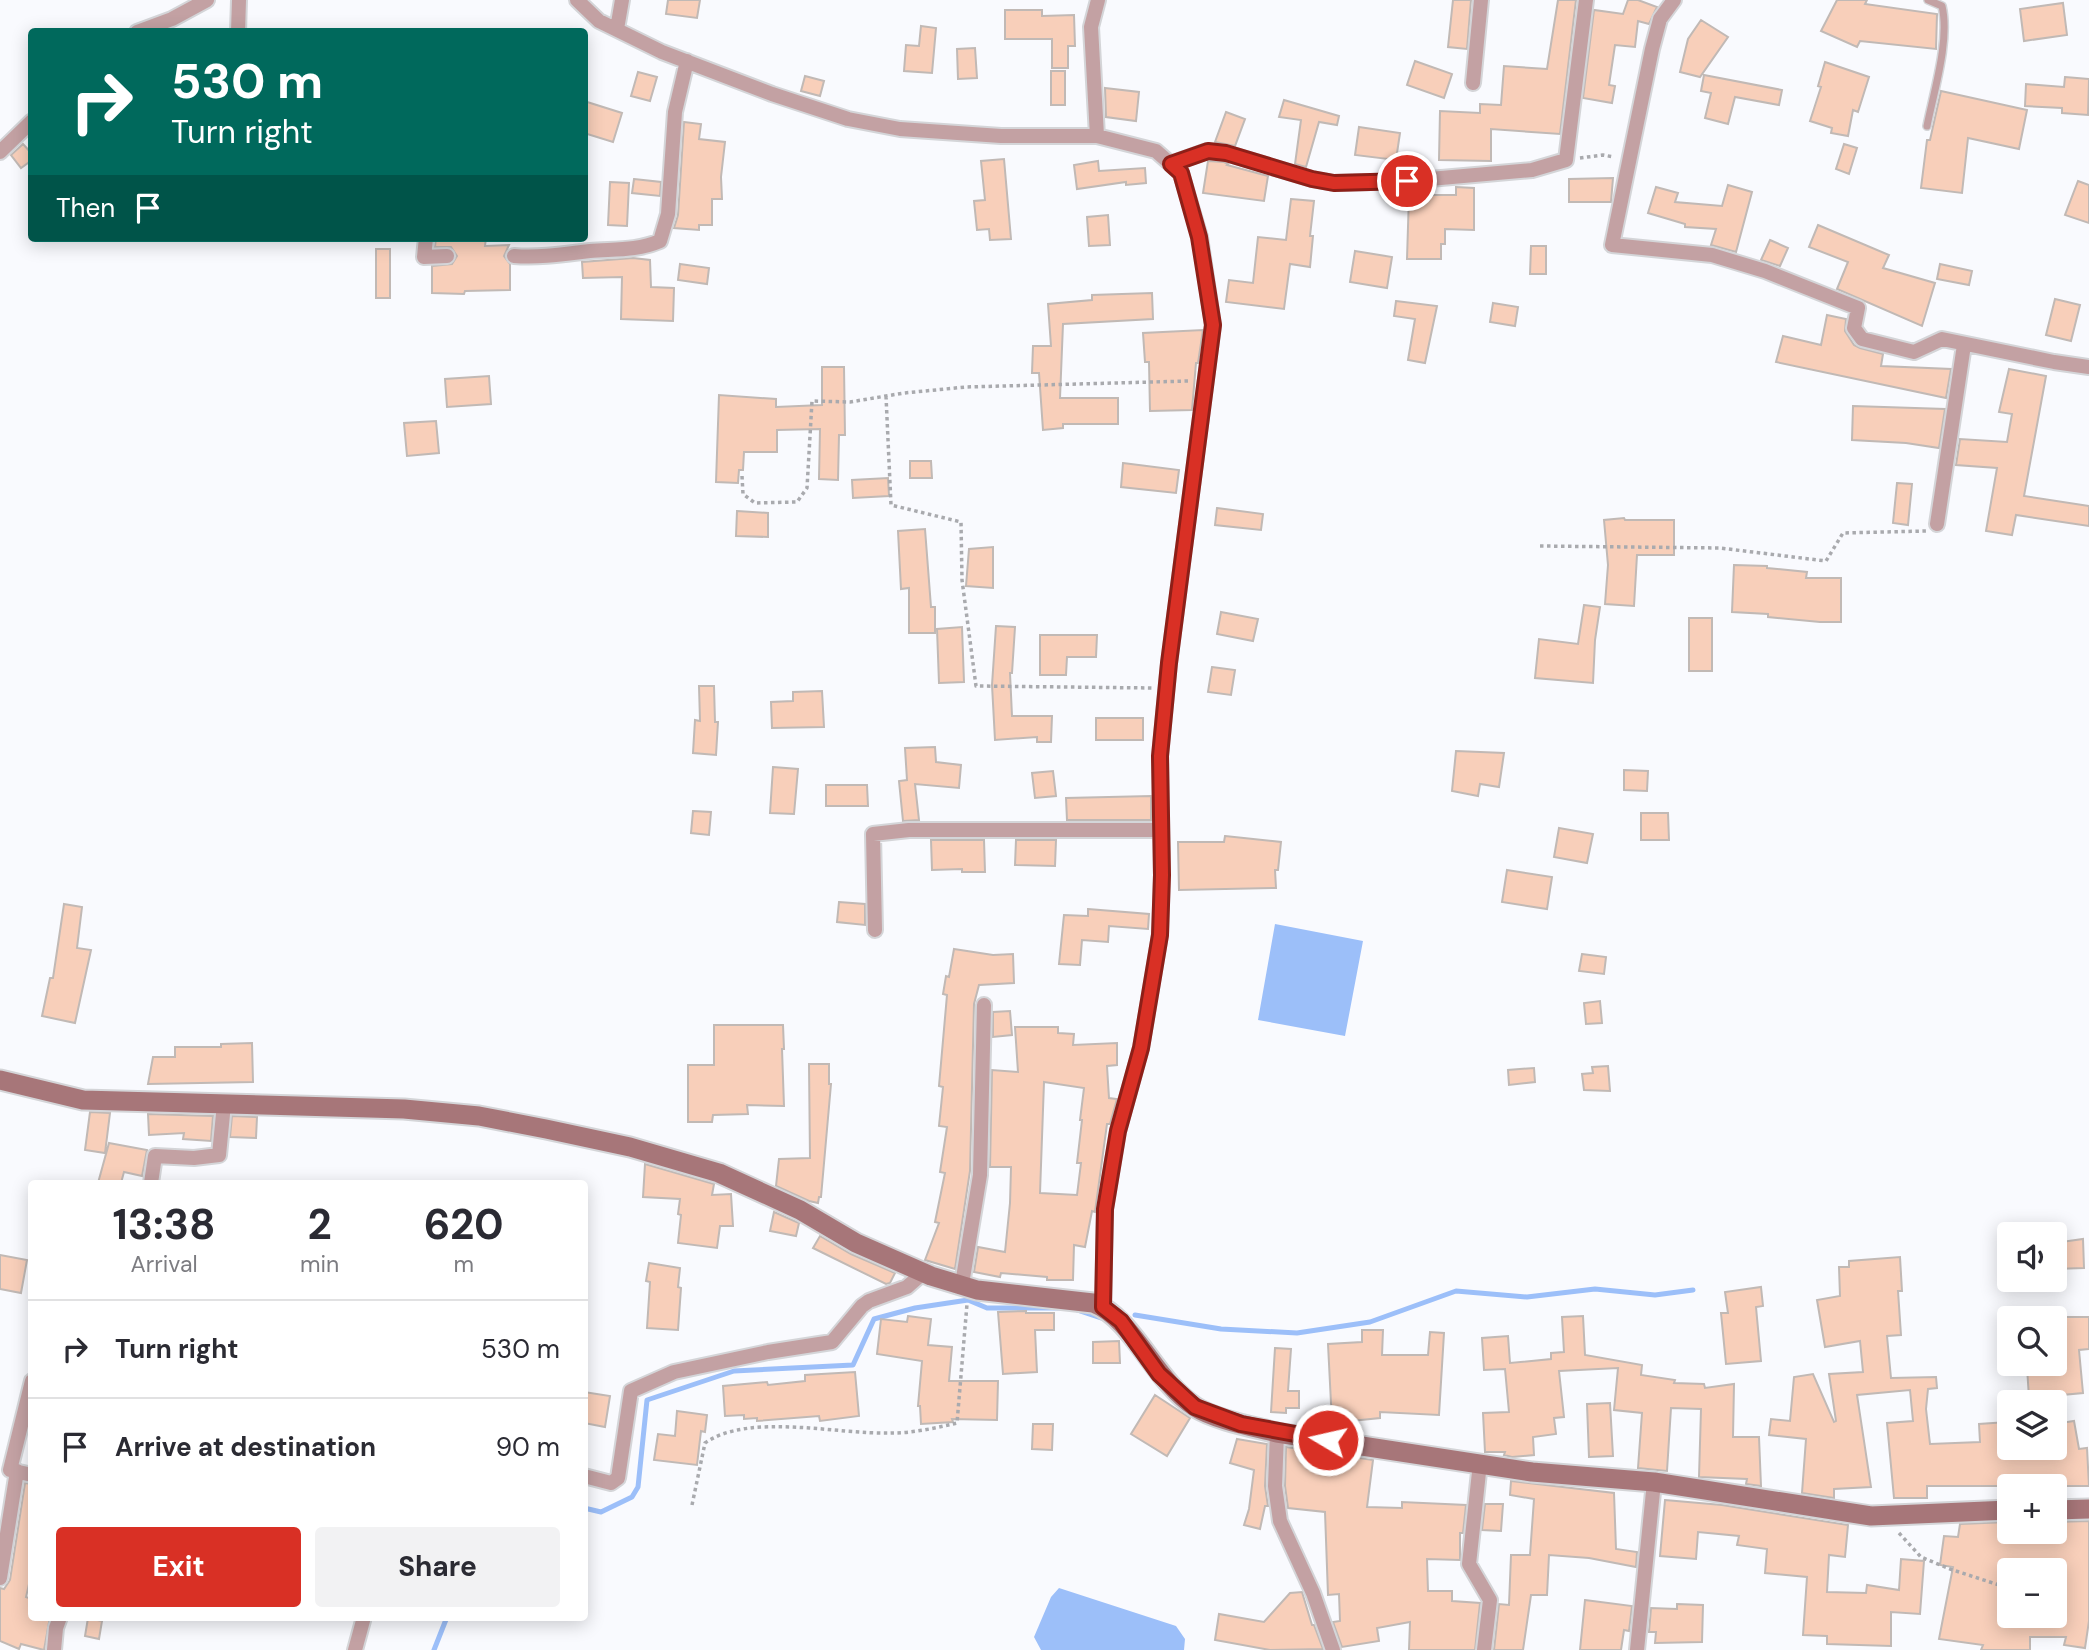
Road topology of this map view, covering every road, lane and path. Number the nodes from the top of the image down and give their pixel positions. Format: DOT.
graph roads {
  1 [pos="207,0"];
  2 [pos="239,0"];
  3 [pos="577,0"];
  4 [pos="622,0"];
  5 [pos="1098,0"];
  6 [pos="1481,0"];
  7 [pos="1586,0"];
  8 [pos="1674,0"];
  9 [pos="1928,0"];
  10 [pos="148,28"];
  11 [pos="238,28"];
  12 [pos="617,29"];
  13 [pos="687,61"];
  14 [pos="1473,83"];
  15 [pos="28,125"];
  16 [pos="1927,126"];
  17 [pos="1097,136"];
  18 [pos="0,152"];
  19 [pos="1566,160"];
  20 [pos="1629,160"];
  21 [pos="1171,164"];
  22 [pos="426,242"];
  23 [pos="447,256"];
  24 [pos="514,256"];
  25 [pos="1964,345"];
  26 [pos="2089,367"];
  27 [pos="1206,381"];
  28 [pos="886,396"];
  29 [pos="742,476"];
  30 [pos="1937,524"];
  31 [pos="1540,546"];
  32 [pos="1168,688"];
  33 [pos="1161,830"];
  34 [pos="875,930"];
  35 [pos="984,1005"];
  36 [pos="0,1080"];
  37 [pos="224,1104"];
  38 [pos="151,1180"];
  39 [pos="924,1272"];
  40 [pos="962,1284"];
  41 [pos="966,1307"];
  42 [pos="1103,1307"];
  43 [pos="28,1402"];
  44 [pos="1278,1433"];
  45 [pos="1480,1463"];
  46 [pos="15,1471"];
  47 [pos="588,1477"];
  48 [pos="1654,1482"];
  49 [pos="692,1505"];
  50 [pos="2089,1509"];
  51 [pos="1997,1510"];
  52 [pos="2067,1510"];
  53 [pos="1887,1514"];
  54 [pos="0,1578"];
  55 [pos="1997,1585"];
  56 [pos="59,1621"];
  57 [pos="363,1621"];
  58 [pos="54,1650"];
  59 [pos="355,1650"];
  60 [pos="1333,1650"];
  61 [pos="1484,1650"];
  62 [pos="1637,1650"];
  1 -- 10 [label="street"];
  2 -- 11 [label="street"];
  3 -- 12 [label="street"];
  4 -- 12 [label="street"];
  5 -- 17 [label="street"];
  6 -- 14 [label="street"];
  7 -- 19 [label="street"];
  8 -- 20 [label="street"];
  9 -- 16 [label="lane"];
  12 -- 13 [label="street"];
  13 -- 17 [label="street"];
  13 -- 24 [label="street"];
  15 -- 18 [label="street"];
  17 -- 21 [label="street"];
  19 -- 20 [label="path"];
  19 -- 21 [label="street"];
  20 -- 25 [label="street"];
  21 -- 27 [label="street"];
  22 -- 23 [label="street"];
  25 -- 26 [label="street"];
  25 -- 30 [label="street"];
  27 -- 28 [label="path"];
  27 -- 32 [label="street"];
  28 -- 29 [label="path"];
  28 -- 32 [label="path"];
  30 -- 31 [label="path"];
  32 -- 33 [label="street"];
  33 -- 34 [label="street"];
  33 -- 42 [label="street"];
  35 -- 40 [label="street"];
  36 -- 37 [label="street"];
  37 -- 38 [label="street"];
  37 -- 39 [label="street"];
  39 -- 40 [label="street"];
  39 -- 47 [label="street"];
  40 -- 42 [label="street"];
  41 -- 49 [label="path"];
  42 -- 44 [label="street"];
  43 -- 46 [label="street"];
  44 -- 45 [label="street"];
  44 -- 60 [label="street"];
  45 -- 48 [label="street"];
  45 -- 61 [label="street"];
  46 -- 54 [label="street"];
  48 -- 53 [label="street"];
  48 -- 62 [label="street"];
  50 -- 52 [label="street"];
  51 -- 53 [label="street"];
  53 -- 55 [label="path"];
  56 -- 58 [label="street"];
  57 -- 59 [label="street"];
}
